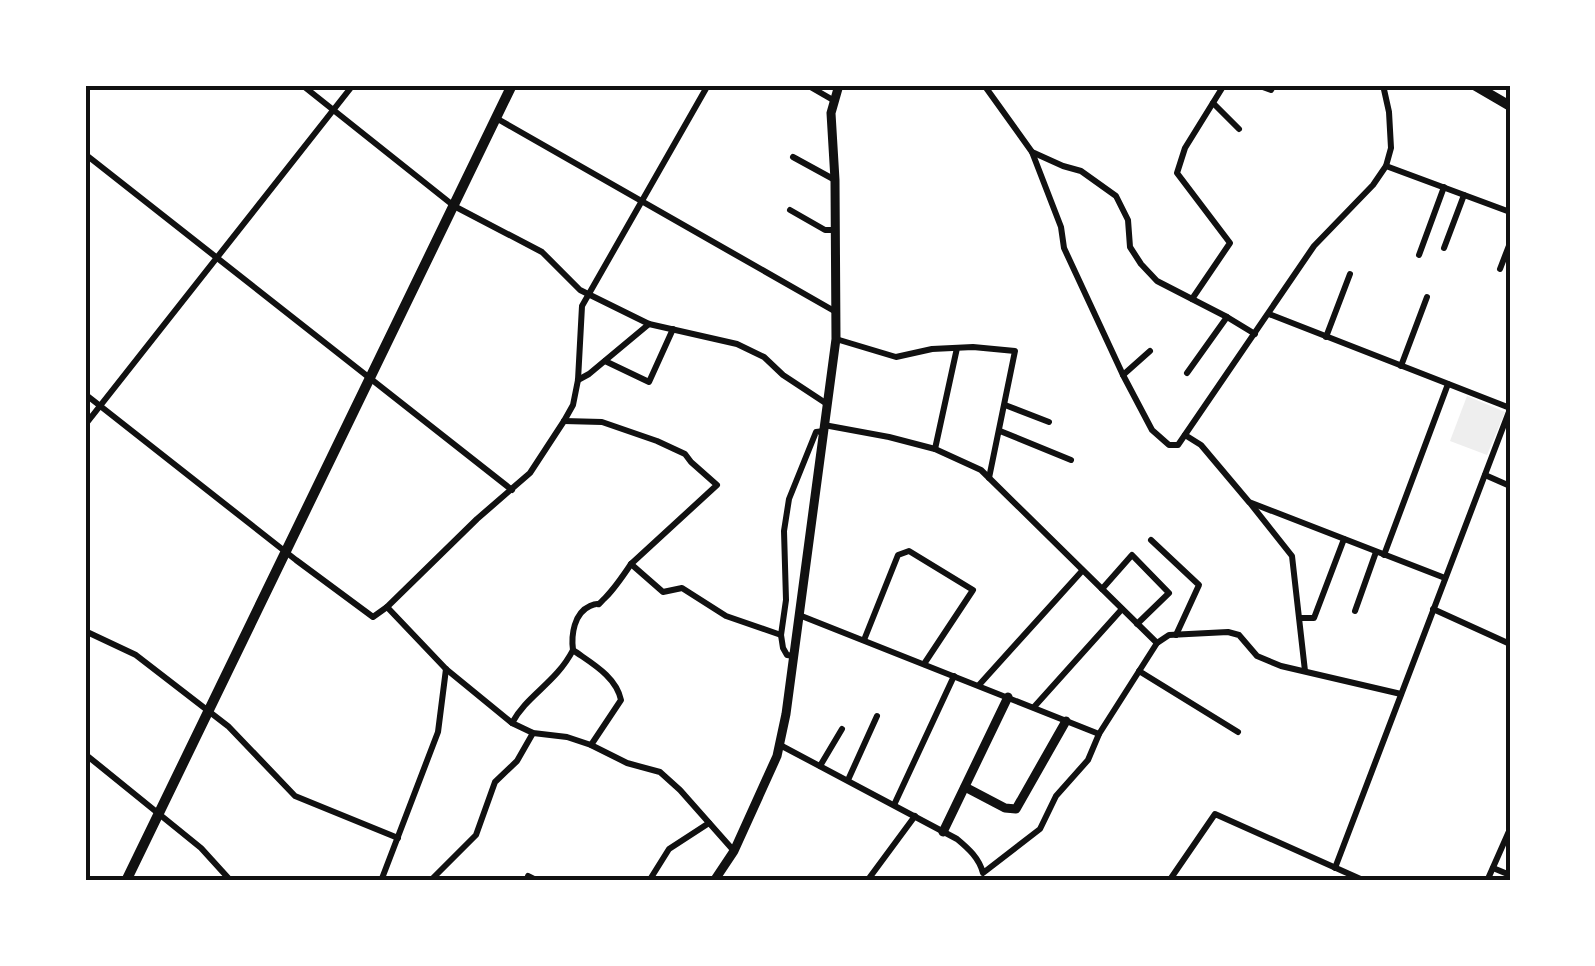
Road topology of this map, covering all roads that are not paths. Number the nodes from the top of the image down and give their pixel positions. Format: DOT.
graph roads {
  1 [pos="302,85"];
  2 [pos="353,85"];
  3 [pos="512,85"];
  4 [pos="708,85"];
  5 [pos="807,85"];
  6 [pos="839,85"];
  7 [pos="984,85"];
  8 [pos="1224,85"];
  9 [pos="1257,85"];
  10 [pos="1274,85"];
  11 [pos="1383,85"];
  12 [pos="1474,85"];
  13 [pos="833,100"];
  14 [pos="1213,103"];
  15 [pos="1510,106"];
  16 [pos="333,109"];
  17 [pos="496,118"];
  18 [pos="1239,129"];
  19 [pos="1032,152"];
  20 [pos="85,154"];
  21 [pos="793,158"];
  22 [pos="1386,166"];
  23 [pos="835,180"];
  24 [pos="1444,187"];
  25 [pos="1464,195"];
  26 [pos="641,201"];
  27 [pos="454,206"];
  28 [pos="790,210"];
  29 [pos="1510,212"];
  30 [pos="836,230"];
  31 [pos="1510,243"];
  32 [pos="1444,248"];
  33 [pos="1419,255"];
  34 [pos="217,258"];
  35 [pos="1500,269"];
  36 [pos="1350,274"];
  37 [pos="589,293"];
  38 [pos="1426,297"];
  39 [pos="1192,299"];
  40 [pos="837,312"];
  41 [pos="1269,314"];
  42 [pos="1227,316"];
  43 [pos="649,324"];
  44 [pos="672,330"];
  45 [pos="1254,334"];
  46 [pos="1326,337"];
  47 [pos="836,339"];
  48 [pos="958,348"];
  49 [pos="1150,350"];
  50 [pos="605,362"];
  51 [pos="1400,366"];
  52 [pos="1187,373"];
  53 [pos="1123,375"];
  54 [pos="370,378"];
  55 [pos="578,380"];
  56 [pos="1448,384"];
  57 [pos="85,394"];
  58 [pos="827,404"];
  59 [pos="100,406"];
  60 [pos="1005,406"];
  61 [pos="1510,408"];
  62 [pos="564,421"];
  63 [pos="1049,422"];
  64 [pos="85,425"];
  65 [pos="824,428"];
  66 [pos="1000,431"];
  67 [pos="1185,434"];
  68 [pos="935,449"];
  69 [pos="1072,460"];
  70 [pos="1485,476"];
  71 [pos="988,478"];
  72 [pos="1510,486"];
  73 [pos="512,490"];
  74 [pos="1249,502"];
  75 [pos="1344,539"];
  76 [pos="1152,540"];
  77 [pos="287,552"];
  78 [pos="1380,553"];
  79 [pos="631,564"];
  80 [pos="1082,571"];
  81 [pos="1446,578"];
  82 [pos="1102,590"];
  83 [pos="387,607"];
  84 [pos="1122,609"];
  85 [pos="1433,609"];
  86 [pos="1355,611"];
  87 [pos="799,615"];
  88 [pos="1300,618"];
  89 [pos="1137,624"];
  90 [pos="85,631"];
  91 [pos="781,634"];
  92 [pos="1176,634"];
  93 [pos="864,640"];
  94 [pos="1156,643"];
  95 [pos="1510,644"];
  96 [pos="573,650"];
  97 [pos="794,656"];
  98 [pos="924,664"];
  99 [pos="446,669"];
  100 [pos="1305,670"];
  101 [pos="1139,671"];
  102 [pos="954,676"];
  103 [pos="979,685"];
  104 [pos="1401,694"];
  105 [pos="1008,697"];
  106 [pos="1034,707"];
  107 [pos="209,710"];
  108 [pos="877,716"];
  109 [pos="1066,720"];
  110 [pos="512,723"];
  111 [pos="842,729"];
  112 [pos="1238,732"];
  113 [pos="534,733"];
  114 [pos="1099,734"];
  115 [pos="591,745"];
  116 [pos="780,745"];
  117 [pos="85,754"];
  118 [pos="820,766"];
  119 [pos="848,780"];
  120 [pos="964,787"];
  121 [pos="894,805"];
  122 [pos="159,813"];
  123 [pos="916,816"];
  124 [pos="709,823"];
  125 [pos="1510,829"];
  126 [pos="943,832"];
  127 [pos="398,838"];
  128 [pos="734,851"];
  129 [pos="1335,868"];
  130 [pos="1493,868"];
  131 [pos="384,872"];
  132 [pos="1510,875"];
  133 [pos="528,876"];
  134 [pos="983,877"];
  135 [pos="126,881"];
  136 [pos="231,881"];
  137 [pos="381,881"];
  138 [pos="390,881"];
  139 [pos="430,881"];
  140 [pos="538,881"];
  141 [pos="649,881"];
  142 [pos="714,881"];
  143 [pos="867,881"];
  144 [pos="1169,881"];
  145 [pos="1366,881"];
  146 [pos="1487,881"];
  1 -- 16 [label="street"];
  2 -- 16 [label="street"];
  3 -- 17 [label="main road"];
  4 -- 26 [label="street"];
  5 -- 13 [label="street"];
  6 -- 13 [label="street"];
  7 -- 19 [label="street"];
  8 -- 14 [label="street"];
  9 -- 10 [label="street"];
  11 -- 22 [label="street"];
  12 -- 15 [label="main road"];
  13 -- 23 [label="street"];
  14 -- 18 [label="street"];
  14 -- 39 [label="street"];
  16 -- 27 [label="street"];
  16 -- 34 [label="street"];
  17 -- 26 [label="street"];
  17 -- 27 [label="main road"];
  19 -- 39 [label="street"];
  19 -- 53 [label="street"];
  20 -- 34 [label="street"];
  21 -- 23 [label="street"];
  22 -- 24 [label="street"];
  22 -- 41 [label="street"];
  23 -- 30 [label="street"];
  24 -- 25 [label="street"];
  24 -- 33 [label="street"];
  25 -- 29 [label="street"];
  25 -- 32 [label="street"];
  26 -- 37 [label="street"];
  26 -- 40 [label="street"];
  27 -- 37 [label="street"];
  27 -- 54 [label="main road"];
  28 -- 30 [label="street"];
  30 -- 40 [label="street"];
  31 -- 35 [label="street"];
  34 -- 54 [label="street"];
  34 -- 59 [label="street"];
  36 -- 46 [label="street"];
  37 -- 43 [label="street"];
  37 -- 55 [label="street"];
  38 -- 51 [label="street"];
  39 -- 42 [label="street"];
  40 -- 47 [label="street"];
  41 -- 45 [label="street"];
  41 -- 46 [label="street"];
  42 -- 45 [label="street"];
  42 -- 52 [label="street"];
  43 -- 44 [label="street"];
  43 -- 50 [label="street"];
  44 -- 50 [label="street"];
  44 -- 58 [label="street"];
  45 -- 67 [label="street"];
  46 -- 51 [label="street"];
  47 -- 48 [label="street"];
  47 -- 58 [label="street"];
  48 -- 60 [label="street"];
  48 -- 68 [label="street"];
  49 -- 53 [label="street"];
  50 -- 55 [label="street"];
  51 -- 56 [label="street"];
  53 -- 67 [label="street"];
  54 -- 73 [label="street"];
  54 -- 77 [label="main road"];
  55 -- 62 [label="street"];
  56 -- 61 [label="street"];
  56 -- 78 [label="street"];
  57 -- 59 [label="street"];
  58 -- 65 [label="street"];
  59 -- 64 [label="street"];
  59 -- 77 [label="street"];
  60 -- 63 [label="street"];
  60 -- 66 [label="street"];
  61 -- 70 [label="street"];
  62 -- 73 [label="street"];
  62 -- 79 [label="street"];
  65 -- 68 [label="street"];
  65 -- 87 [label="street"];
  65 -- 91 [label="street"];
  66 -- 69 [label="street"];
  66 -- 71 [label="street"];
  67 -- 74 [label="street"];
  68 -- 71 [label="street"];
  70 -- 72 [label="street"];
  70 -- 81 [label="street"];
  71 -- 80 [label="street"];
  73 -- 83 [label="street"];
  74 -- 75 [label="street"];
  74 -- 88 [label="street"];
  75 -- 78 [label="street"];
  75 -- 88 [label="street"];
  76 -- 92 [label="street"];
  77 -- 83 [label="street"];
  77 -- 107 [label="main road"];
  78 -- 81 [label="street"];
  78 -- 86 [label="street"];
  79 -- 91 [label="street"];
  79 -- 96 [label="street"];
  80 -- 82 [label="street"];
  80 -- 103 [label="street"];
  81 -- 85 [label="street"];
  82 -- 84 [label="street"];
  82 -- 89 [label="street"];
  83 -- 99 [label="street"];
  84 -- 89 [label="street"];
  84 -- 106 [label="street"];
  85 -- 95 [label="street"];
  85 -- 104 [label="street"];
  87 -- 93 [label="street"];
  87 -- 97 [label="street"];
  88 -- 100 [label="street"];
  89 -- 94 [label="street"];
  90 -- 107 [label="street"];
  91 -- 97 [label="street"];
  92 -- 94 [label="street"];
  92 -- 100 [label="street"];
  93 -- 98 [label="street"];
  93 -- 98 [label="street"];
  94 -- 101 [label="street"];
  96 -- 110 [label="street"];
  96 -- 115 [label="street"];
  97 -- 116 [label="street"];
  98 -- 102 [label="street"];
  99 -- 110 [label="street"];
  99 -- 127 [label="street"];
  100 -- 104 [label="street"];
  101 -- 112 [label="street"];
  101 -- 114 [label="street"];
  102 -- 103 [label="street"];
  102 -- 121 [label="street"];
  103 -- 105 [label="street"];
  104 -- 129 [label="street"];
  105 -- 106 [label="street"];
  105 -- 120 [label="street"];
  106 -- 109 [label="street"];
  107 -- 122 [label="main road"];
  107 -- 127 [label="street"];
  108 -- 119 [label="street"];
  109 -- 114 [label="street"];
  109 -- 120 [label="street"];
  110 -- 113 [label="street"];
  111 -- 118 [label="street"];
  113 -- 115 [label="street"];
  113 -- 139 [label="street"];
  114 -- 134 [label="street"];
  115 -- 124 [label="street"];
  116 -- 118 [label="street"];
  116 -- 128 [label="street"];
  117 -- 122 [label="street"];
  118 -- 119 [label="street"];
  119 -- 121 [label="street"];
  120 -- 126 [label="street"];
  121 -- 123 [label="street"];
  122 -- 135 [label="main road"];
  122 -- 136 [label="street"];
  123 -- 126 [label="street"];
  123 -- 143 [label="street"];
  124 -- 128 [label="street"];
  124 -- 141 [label="street"];
  125 -- 130 [label="street"];
  126 -- 134 [label="street"];
  127 -- 131 [label="street"];
  128 -- 142 [label="street"];
  129 -- 144 [label="street"];
  129 -- 145 [label="street"];
  130 -- 132 [label="street"];
  130 -- 146 [label="street"];
  131 -- 137 [label="street"];
  131 -- 138 [label="street"];
  133 -- 140 [label="street"];
}
